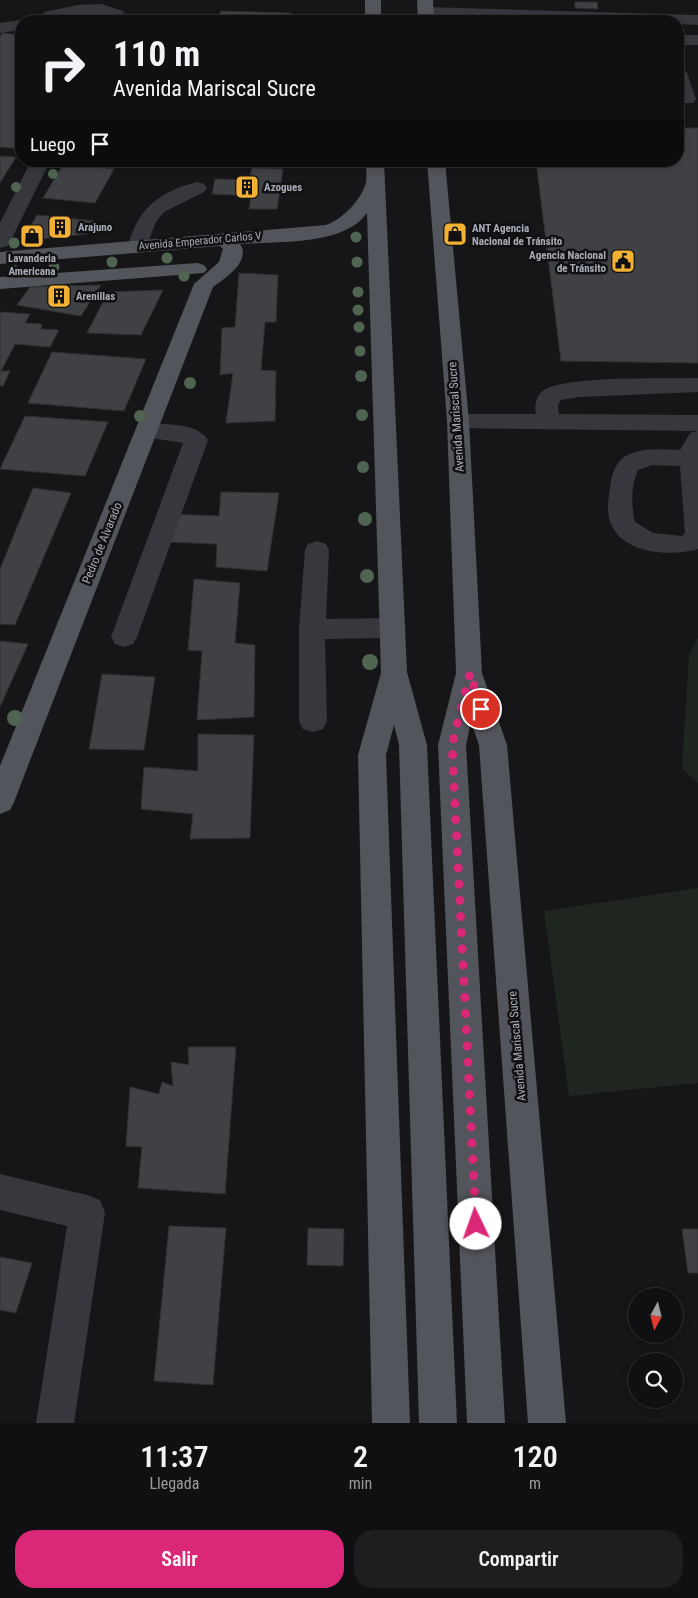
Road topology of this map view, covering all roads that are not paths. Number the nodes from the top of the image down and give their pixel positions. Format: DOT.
graph roads {
  1 [pos="373,0"];
  2 [pos="488,0"];
  3 [pos="425,11"];
  4 [pos="453,13"];
  5 [pos="57,15"];
  6 [pos="118,15"];
  7 [pos="373,15"];
  8 [pos="523,15"];
  9 [pos="684,20"];
  10 [pos="698,20"];
  11 [pos="15,26"];
  12 [pos="0,28"];
  13 [pos="684,40"];
  14 [pos="698,40"];
  15 [pos="684,90"];
  16 [pos="687,99"];
  17 [pos="38,167"];
  18 [pos="437,167"];
  19 [pos="376,172"];
  20 [pos="197,188"];
  21 [pos="225,239"];
  22 [pos="205,241"];
  23 [pos="0,242"];
  24 [pos="138,246"];
  25 [pos="0,258"];
  26 [pos="201,276"];
  27 [pos="0,283"];
  28 [pos="698,385"];
  29 [pos="458,422"];
  30 [pos="551,422"];
  31 [pos="670,423"];
  32 [pos="698,424"];
  33 [pos="147,430"];
  34 [pos="693,449"];
  35 [pos="317,550"];
  36 [pos="393,628"];
  37 [pos="312,629"];
  38 [pos="124,637"];
  39 [pos="394,672"];
  40 [pos="470,673"];
  41 [pos="313,721"];
  42 [pos="0,802"];
  43 [pos="0,1192"];
  44 [pos="55,1423"];
  45 [pos="391,1423"];
  46 [pos="438,1423"];
  47 [pos="486,1423"];
  48 [pos="547,1423"];
  1 -- 7 [label="main road"];
  2 -- 4 [label="street"];
  3 -- 4 [label="street"];
  4 -- 8 [label="street"];
  5 -- 6 [label="street"];
  9 -- 10 [label="street"];
  11 -- 12 [label="street"];
  13 -- 14 [label="street"];
  15 -- 16 [label="street"];
  17 -- 23 [label="street"];
  18 -- 29 [label="main road, Avenida Mariscal Sucre"];
  19 -- 21 [label="main road, Avenida Emperador Carlos V"];
  19 -- 36 [label="main road"];
  20 -- 24 [label="street"];
  21 -- 22 [label="main road, Avenida Emperador Carlos V"];
  21 -- 26 [label="main road"];
  22 -- 24 [label="main road, Avenida Emperador Carlos V"];
  22 -- 26 [label="main road, Pedro de Alvarado"];
  24 -- 25 [label="main road, Avenida Emperador Carlos V"];
  26 -- 27 [label="main road"];
  26 -- 33 [label="main road, Pedro de Alvarado"];
  28 -- 30 [label="street"];
  29 -- 30 [label="street"];
  29 -- 40 [label="main road, Avenida Mariscal Sucre"];
  30 -- 31 [label="street"];
  31 -- 32 [label="street"];
  31 -- 34 [label="street"];
  33 -- 38 [label="street"];
  33 -- 42 [label="main road, Pedro de Alvarado"];
  35 -- 37 [label="street"];
  36 -- 37 [label="street"];
  36 -- 39 [label="main road"];
  37 -- 41 [label="street"];
  39 -- 45 [label="main road"];
  39 -- 46 [label="main road"];
  40 -- 47 [label="main road, Avenida Mariscal Sucre"];
  40 -- 48 [label="main road, Avenida Mariscal Sucre"];
  43 -- 44 [label="street"];
}
